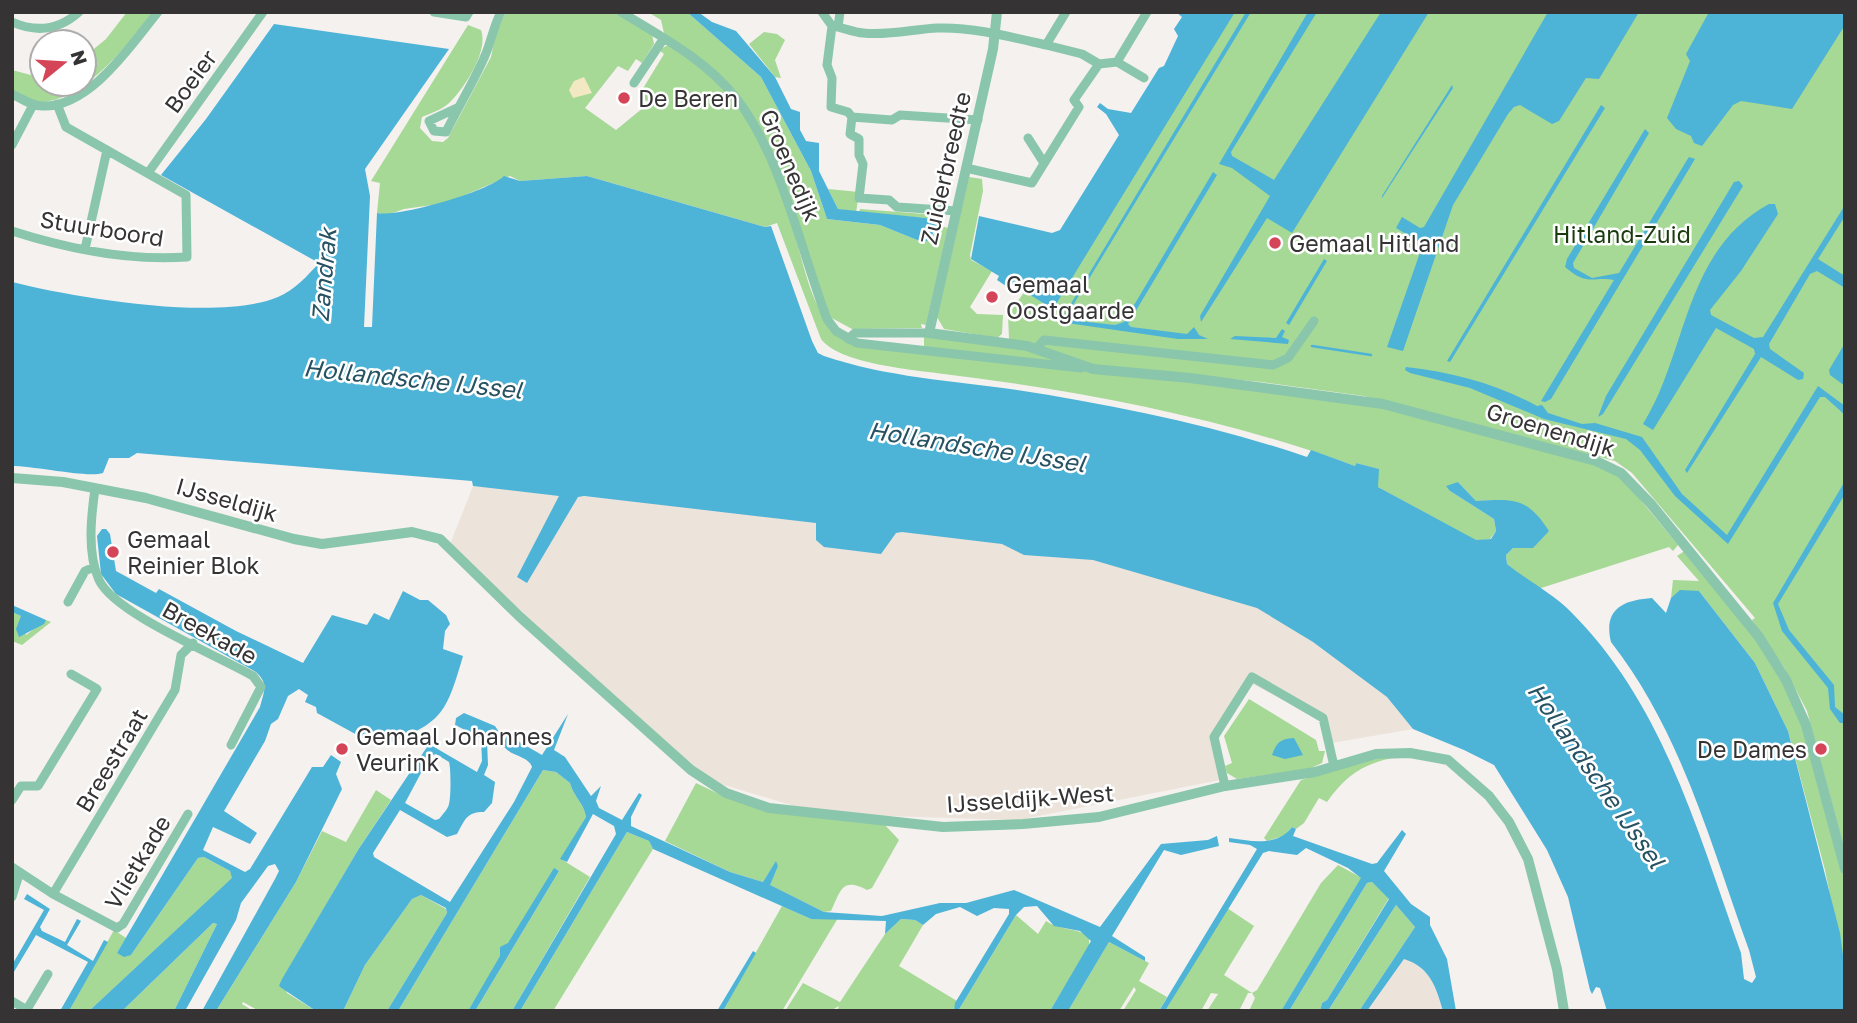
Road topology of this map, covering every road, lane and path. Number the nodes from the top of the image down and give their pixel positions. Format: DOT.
graph roads {
  1 [pos="79,12"];
  2 [pos="158,12"];
  3 [pos="263,12"];
  4 [pos="433,12"];
  5 [pos="468,12"];
  6 [pos="501,12"];
  7 [pos="621,12"];
  8 [pos="822,12"];
  9 [pos="840,12"];
  10 [pos="997,12"];
  11 [pos="1066,12"];
  12 [pos="1147,12"];
  13 [pos="12,22"];
  14 [pos="835,27"];
  15 [pos="996,34"];
  16 [pos="663,38"];
  17 [pos="1046,45"];
  18 [pos="1117,62"];
  19 [pos="1100,64"];
  20 [pos="1144,78"];
  21 [pos="634,83"];
  22 [pos="12,94"];
  23 [pos="57,104"];
  24 [pos="33,105"];
  25 [pos="459,107"];
  26 [pos="852,117"];
  27 [pos="978,120"];
  28 [pos="1028,138"];
  29 [pos="12,145"];
  30 [pos="107,150"];
  31 [pos="1044,163"];
  32 [pos="967,169"];
  33 [pos="148,173"];
  34 [pos="957,211"];
  35 [pos="12,231"];
  36 [pos="85,249"];
  37 [pos="1312,324"];
  38 [pos="929,332"];
  39 [pos="848,339"];
  40 [pos="1036,349"];
  41 [pos="1093,369"];
  42 [pos="12,478"];
  43 [pos="95,489"];
  44 [pos="430,535"];
  45 [pos="94,567"];
  46 [pos="68,602"];
  47 [pos="193,643"];
  48 [pos="71,674"];
  49 [pos="231,745"];
  50 [pos="1334,766"];
  51 [pos="1226,786"];
  52 [pos="12,800"];
  53 [pos="188,814"];
  54 [pos="13,869"];
  55 [pos="1845,869"];
  56 [pos="54,894"];
  57 [pos="12,897"];
  58 [pos="48,974"];
  59 [pos="12,1001"];
  60 [pos="26,1010"];
  61 [pos="1564,1011"];
  1 -- 13 [label="street"];
  2 -- 23 [label="street"];
  3 -- 33 [label="street, Boeier"];
  4 -- 5 [label="street"];
  6 -- 25 [label="street"];
  7 -- 16 [label="street, Groenedijk"];
  8 -- 14 [label="street"];
  9 -- 14 [label="street"];
  10 -- 15 [label="street, Zuiderbreedte"];
  11 -- 17 [label="street"];
  12 -- 18 [label="street"];
  14 -- 15 [label="street"];
  14 -- 26 [label="street"];
  15 -- 17 [label="street"];
  15 -- 27 [label="street, Zuiderbreedte"];
  16 -- 21 [label="street"];
  16 -- 39 [label="street, Groenedijk"];
  17 -- 19 [label="street"];
  18 -- 19 [label="street"];
  18 -- 20 [label="street"];
  19 -- 31 [label="street"];
  22 -- 24 [label="street"];
  23 -- 24 [label="street"];
  23 -- 30 [label="street"];
  24 -- 29 [label="street"];
  26 -- 27 [label="street"];
  26 -- 34 [label="street"];
  27 -- 32 [label="street, Zuiderbreedte"];
  28 -- 31 [label="street"];
  30 -- 33 [label="street"];
  30 -- 36 [label="street"];
  31 -- 32 [label="street"];
  32 -- 34 [label="street, Zuiderbreedte"];
  33 -- 36 [label="street, Stuurboord"];
  34 -- 38 [label="street, Zuiderbreedte"];
  35 -- 36 [label="street, Stuurboord"];
  37 -- 40 [label="street"];
  38 -- 39 [label="street"];
  38 -- 40 [label="street"];
  39 -- 41 [label="street"];
  40 -- 41 [label="street"];
  41 -- 55 [label="street, Groenendijk"];
  42 -- 43 [label="street, IJsseldijk"];
  43 -- 44 [label="street, IJsseldijk"];
  43 -- 45 [label="street, Breekade"];
  44 -- 51 [label="street, IJsseldijk-West"];
  45 -- 46 [label="street"];
  45 -- 47 [label="street, Breekade"];
  47 -- 49 [label="street, Breekade"];
  47 -- 56 [label="street, Breestraat"];
  48 -- 52 [label="street"];
  50 -- 51 [label="street, IJsseldijk-West"];
  50 -- 51 [label="street"];
  50 -- 61 [label="street, IJsseldijk-West"];
  53 -- 56 [label="street, Vlietkade"];
  54 -- 56 [label="street"];
  54 -- 57 [label="street"];
  58 -- 60 [label="street"];
  59 -- 60 [label="street"];
}
